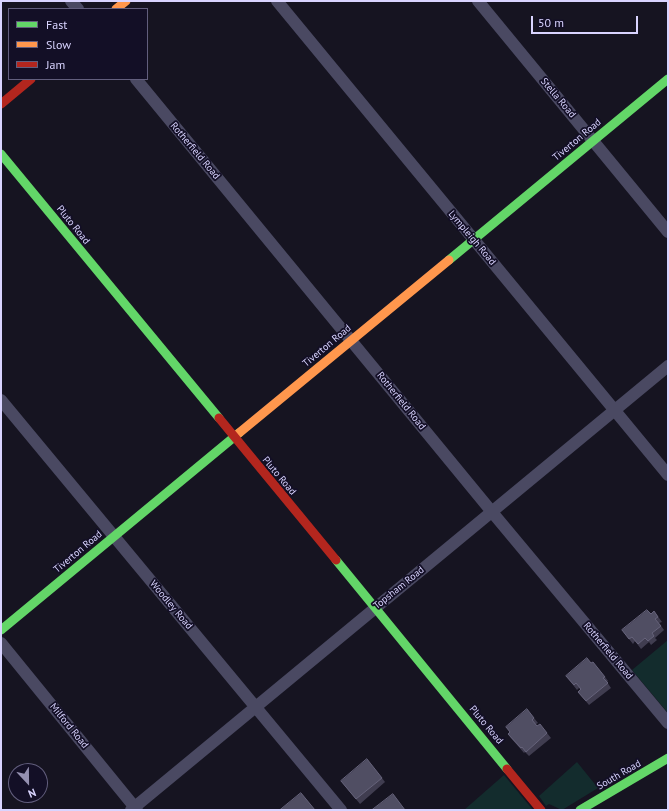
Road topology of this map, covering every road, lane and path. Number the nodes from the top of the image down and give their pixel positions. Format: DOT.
graph roads {
  1 [pos="126,1"];
  2 [pos="276,1"];
  3 [pos="478,1"];
  4 [pos="117,8"];
  5 [pos="668,79"];
  6 [pos="30,80"];
  7 [pos="137,80"];
  8 [pos="1,104"];
  9 [pos="593,141"];
  10 [pos="1,154"];
  11 [pos="668,232"];
  12 [pos="474,239"];
  13 [pos="351,341"];
  14 [pos="668,366"];
  15 [pos="1,400"];
  16 [pos="614,410"];
  17 [pos="234,438"];
  18 [pos="668,475"];
  19 [pos="492,512"];
  20 [pos="114,537"];
  21 [pos="374,608"];
  22 [pos="1,630"];
  23 [pos="1,643"];
  24 [pos="256,706"];
  25 [pos="668,723"];
  26 [pos="668,758"];
  27 [pos="134,809"];
  28 [pos="341,810"];
  29 [pos="541,810"];
  30 [pos="580,810"];
  1 -- 4 [label="street"];
  2 -- 12 [label="street, Lympleigh Road"];
  3 -- 9 [label="street, Stella Road"];
  5 -- 9 [label="street, Tiverton Road"];
  6 -- 8 [label="street"];
  7 -- 13 [label="street, Rotherfield Road"];
  9 -- 11 [label="street, Stella Road"];
  9 -- 12 [label="street, Tiverton Road"];
  10 -- 17 [label="street, Pluto Road"];
  12 -- 13 [label="street, Tiverton Road"];
  12 -- 16 [label="street, Lympleigh Road"];
  13 -- 17 [label="street, Tiverton Road"];
  13 -- 19 [label="street, Rotherfield Road"];
  14 -- 16 [label="street, Topsham Road"];
  15 -- 20 [label="street, Woodley Road"];
  16 -- 18 [label="street, Lympleigh Road"];
  16 -- 19 [label="street, Topsham Road"];
  17 -- 20 [label="street, Tiverton Road"];
  17 -- 21 [label="street, Pluto Road"];
  19 -- 21 [label="street, Topsham Road"];
  19 -- 25 [label="street, Rotherfield Road"];
  20 -- 22 [label="street, Tiverton Road"];
  20 -- 24 [label="street, Woodley Road"];
  21 -- 24 [label="street, Topsham Road"];
  21 -- 29 [label="street, Pluto Road"];
  23 -- 27 [label="street, Milford Road"];
  24 -- 27 [label="street, Topsham Road"];
  24 -- 28 [label="street, Woodley Road"];
  26 -- 30 [label="street, South Road"];
}
